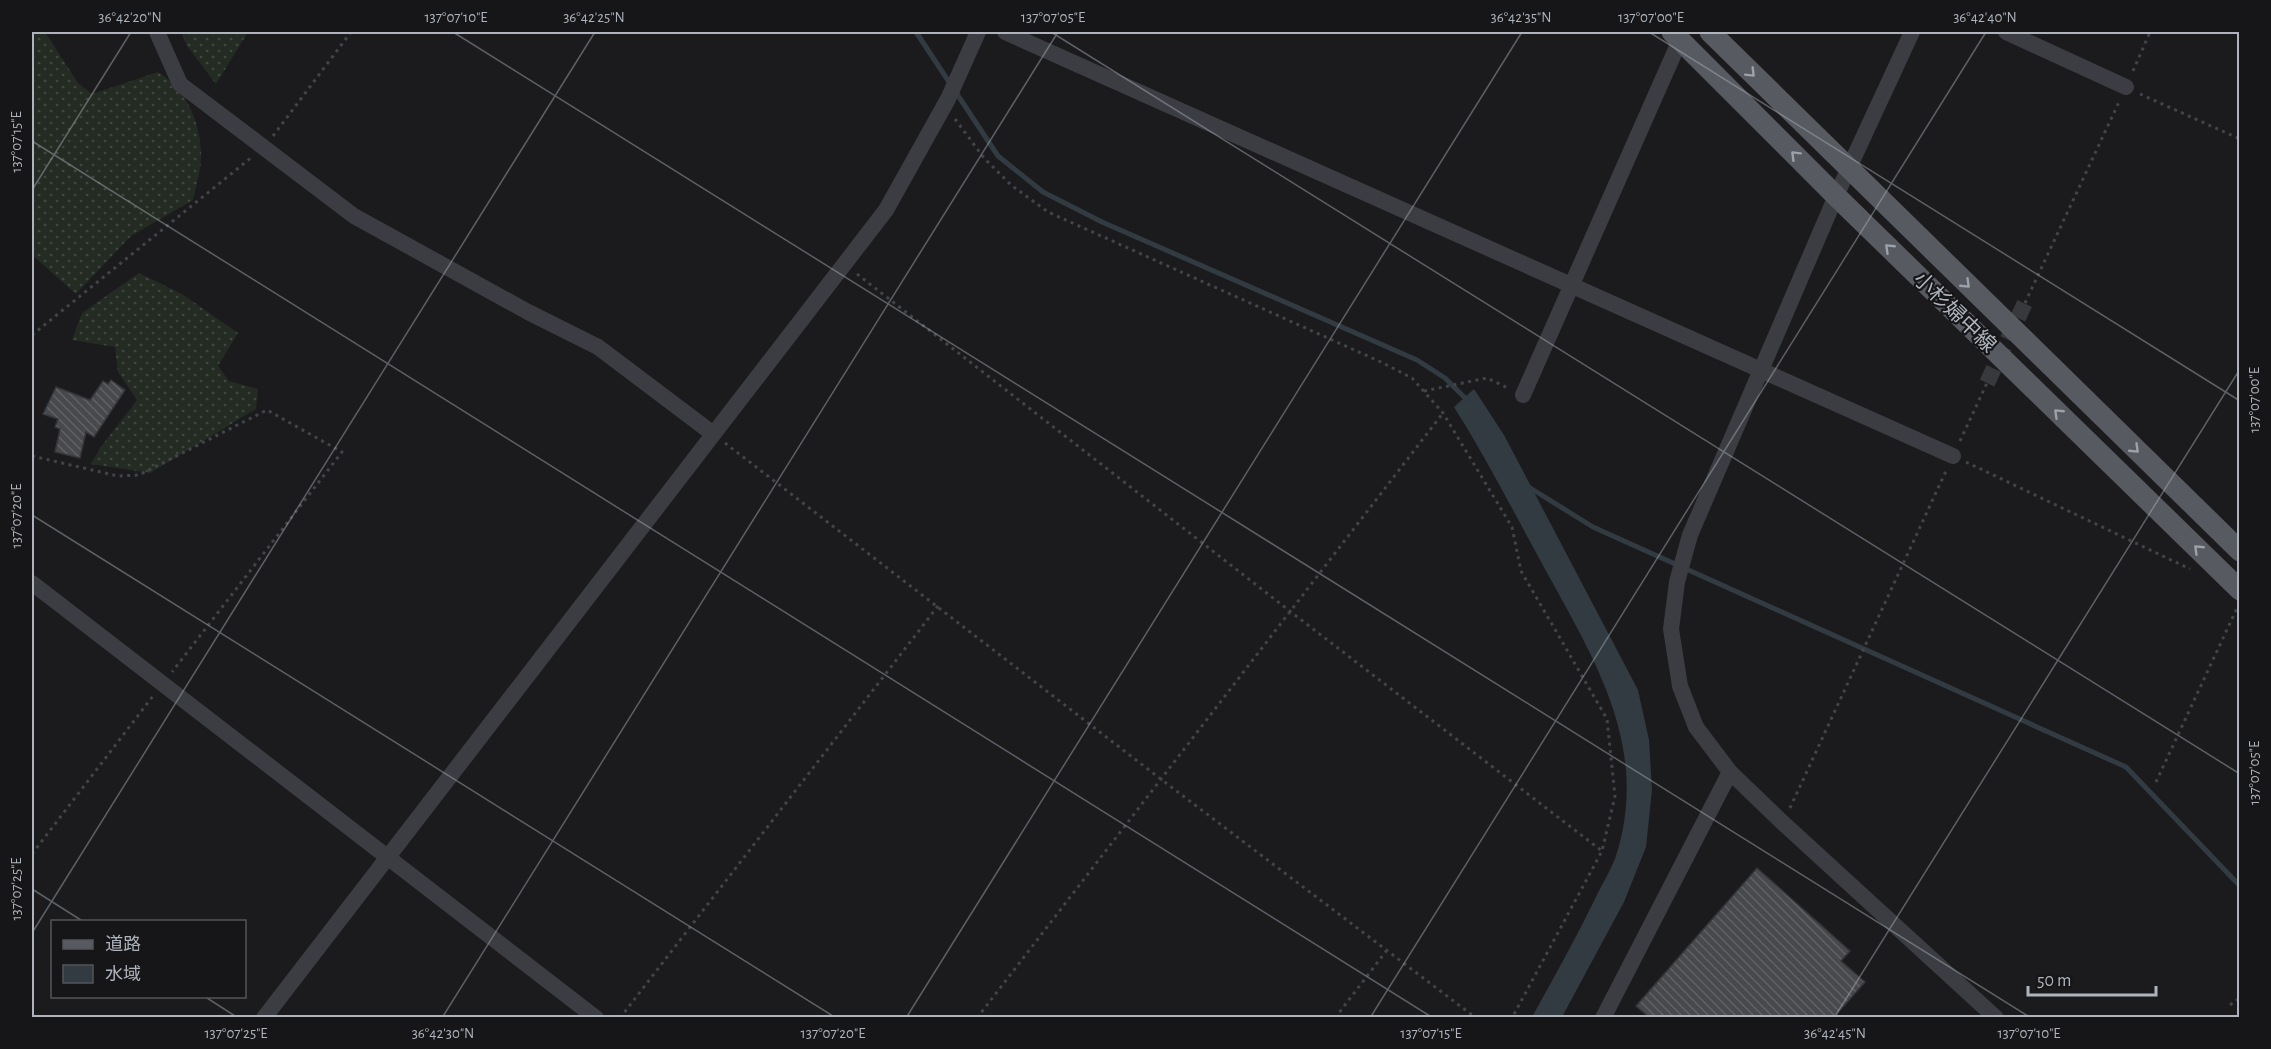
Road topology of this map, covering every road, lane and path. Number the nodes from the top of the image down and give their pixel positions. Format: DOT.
graph roads {
  1 [pos="157,32"];
  2 [pos="351,32"];
  3 [pos="978,32"];
  4 [pos="1005,32"];
  5 [pos="1710,32"];
  6 [pos="1912,32"];
  7 [pos="2006,32"];
  8 [pos="2150,32"];
  9 [pos="1676,36"];
  10 [pos="2126,87"];
  11 [pos="946,102"];
  12 [pos="2240,139"];
  13 [pos="265,147"];
  14 [pos="1849,169"];
  15 [pos="1836,196"];
  16 [pos="844,263"];
  17 [pos="1572,285"];
  18 [pos="2025,303"];
  19 [pos="32,336"];
  20 [pos="1761,369"];
  21 [pos="1987,383"];
  22 [pos="1424,391"];
  23 [pos="1523,395"];
  24 [pos="1443,413"];
  25 [pos="712,433"];
  26 [pos="32,456"];
  27 [pos="1953,456"];
  28 [pos="2240,551"];
  29 [pos="2194,571"];
  30 [pos="32,583"];
  31 [pos="2240,590"];
  32 [pos="2240,602"];
  33 [pos="938,606"];
  34 [pos="1291,612"];
  35 [pos="162,684"];
  36 [pos="1730,772"];
  37 [pos="1162,780"];
  38 [pos="2156,782"];
  39 [pos="1783,823"];
  40 [pos="1602,851"];
  41 [pos="32,854"];
  42 [pos="388,857"];
  43 [pos="1387,950"];
  44 [pos="2240,998"];
  45 [pos="2230,1005"];
  46 [pos="264,1017"];
  47 [pos="596,1017"];
  48 [pos="620,1017"];
  49 [pos="977,1017"];
  50 [pos="1335,1017"];
  51 [pos="1476,1017"];
  52 [pos="1512,1017"];
  53 [pos="1603,1017"];
  54 [pos="1996,1017"];
  1 -- 13 [label="street"];
  2 -- 13 [label="path"];
  3 -- 11 [label="street"];
  4 -- 17 [label="street"];
  5 -- 14 [label="main road, 小杉婦中線, one-way"];
  6 -- 14 [label="street"];
  7 -- 10 [label="street"];
  8 -- 10 [label="path"];
  15 -- 9 [label="main road, 小杉婦中線, one-way"];
  9 -- 17 [label="street"];
  10 -- 12 [label="path"];
  10 -- 18 [label="path"];
  11 -- 16 [label="street"];
  11 -- 22 [label="path"];
  13 -- 19 [label="path"];
  13 -- 25 [label="street"];
  14 -- 15 [label="street"];
  14 -- 28 [label="main road, 小杉婦中線, one-way"];
  15 -- 20 [label="street"];
  31 -- 15 [label="main road, 小杉婦中線, one-way"];
  16 -- 25 [label="street"];
  16 -- 34 [label="path"];
  17 -- 20 [label="street"];
  17 -- 23 [label="street"];
  20 -- 27 [label="street"];
  20 -- 36 [label="street"];
  21 -- 27 [label="path"];
  22 -- 23 [label="path"];
  22 -- 24 [label="path"];
  24 -- 34 [label="path"];
  24 -- 40 [label="path"];
  25 -- 33 [label="path"];
  25 -- 42 [label="street"];
  26 -- 35 [label="path"];
  27 -- 29 [label="path"];
  27 -- 39 [label="path"];
  30 -- 35 [label="street"];
  32 -- 38 [label="path"];
  33 -- 37 [label="path"];
  33 -- 48 [label="path"];
  34 -- 37 [label="path"];
  34 -- 40 [label="path"];
  35 -- 41 [label="path"];
  35 -- 42 [label="street"];
  36 -- 39 [label="street"];
  36 -- 53 [label="street"];
  37 -- 43 [label="path"];
  37 -- 49 [label="path"];
  39 -- 54 [label="street"];
  40 -- 52 [label="path"];
  42 -- 46 [label="street"];
  42 -- 47 [label="street"];
  43 -- 50 [label="path"];
  43 -- 51 [label="path"];
  44 -- 45 [label="path"];
}
